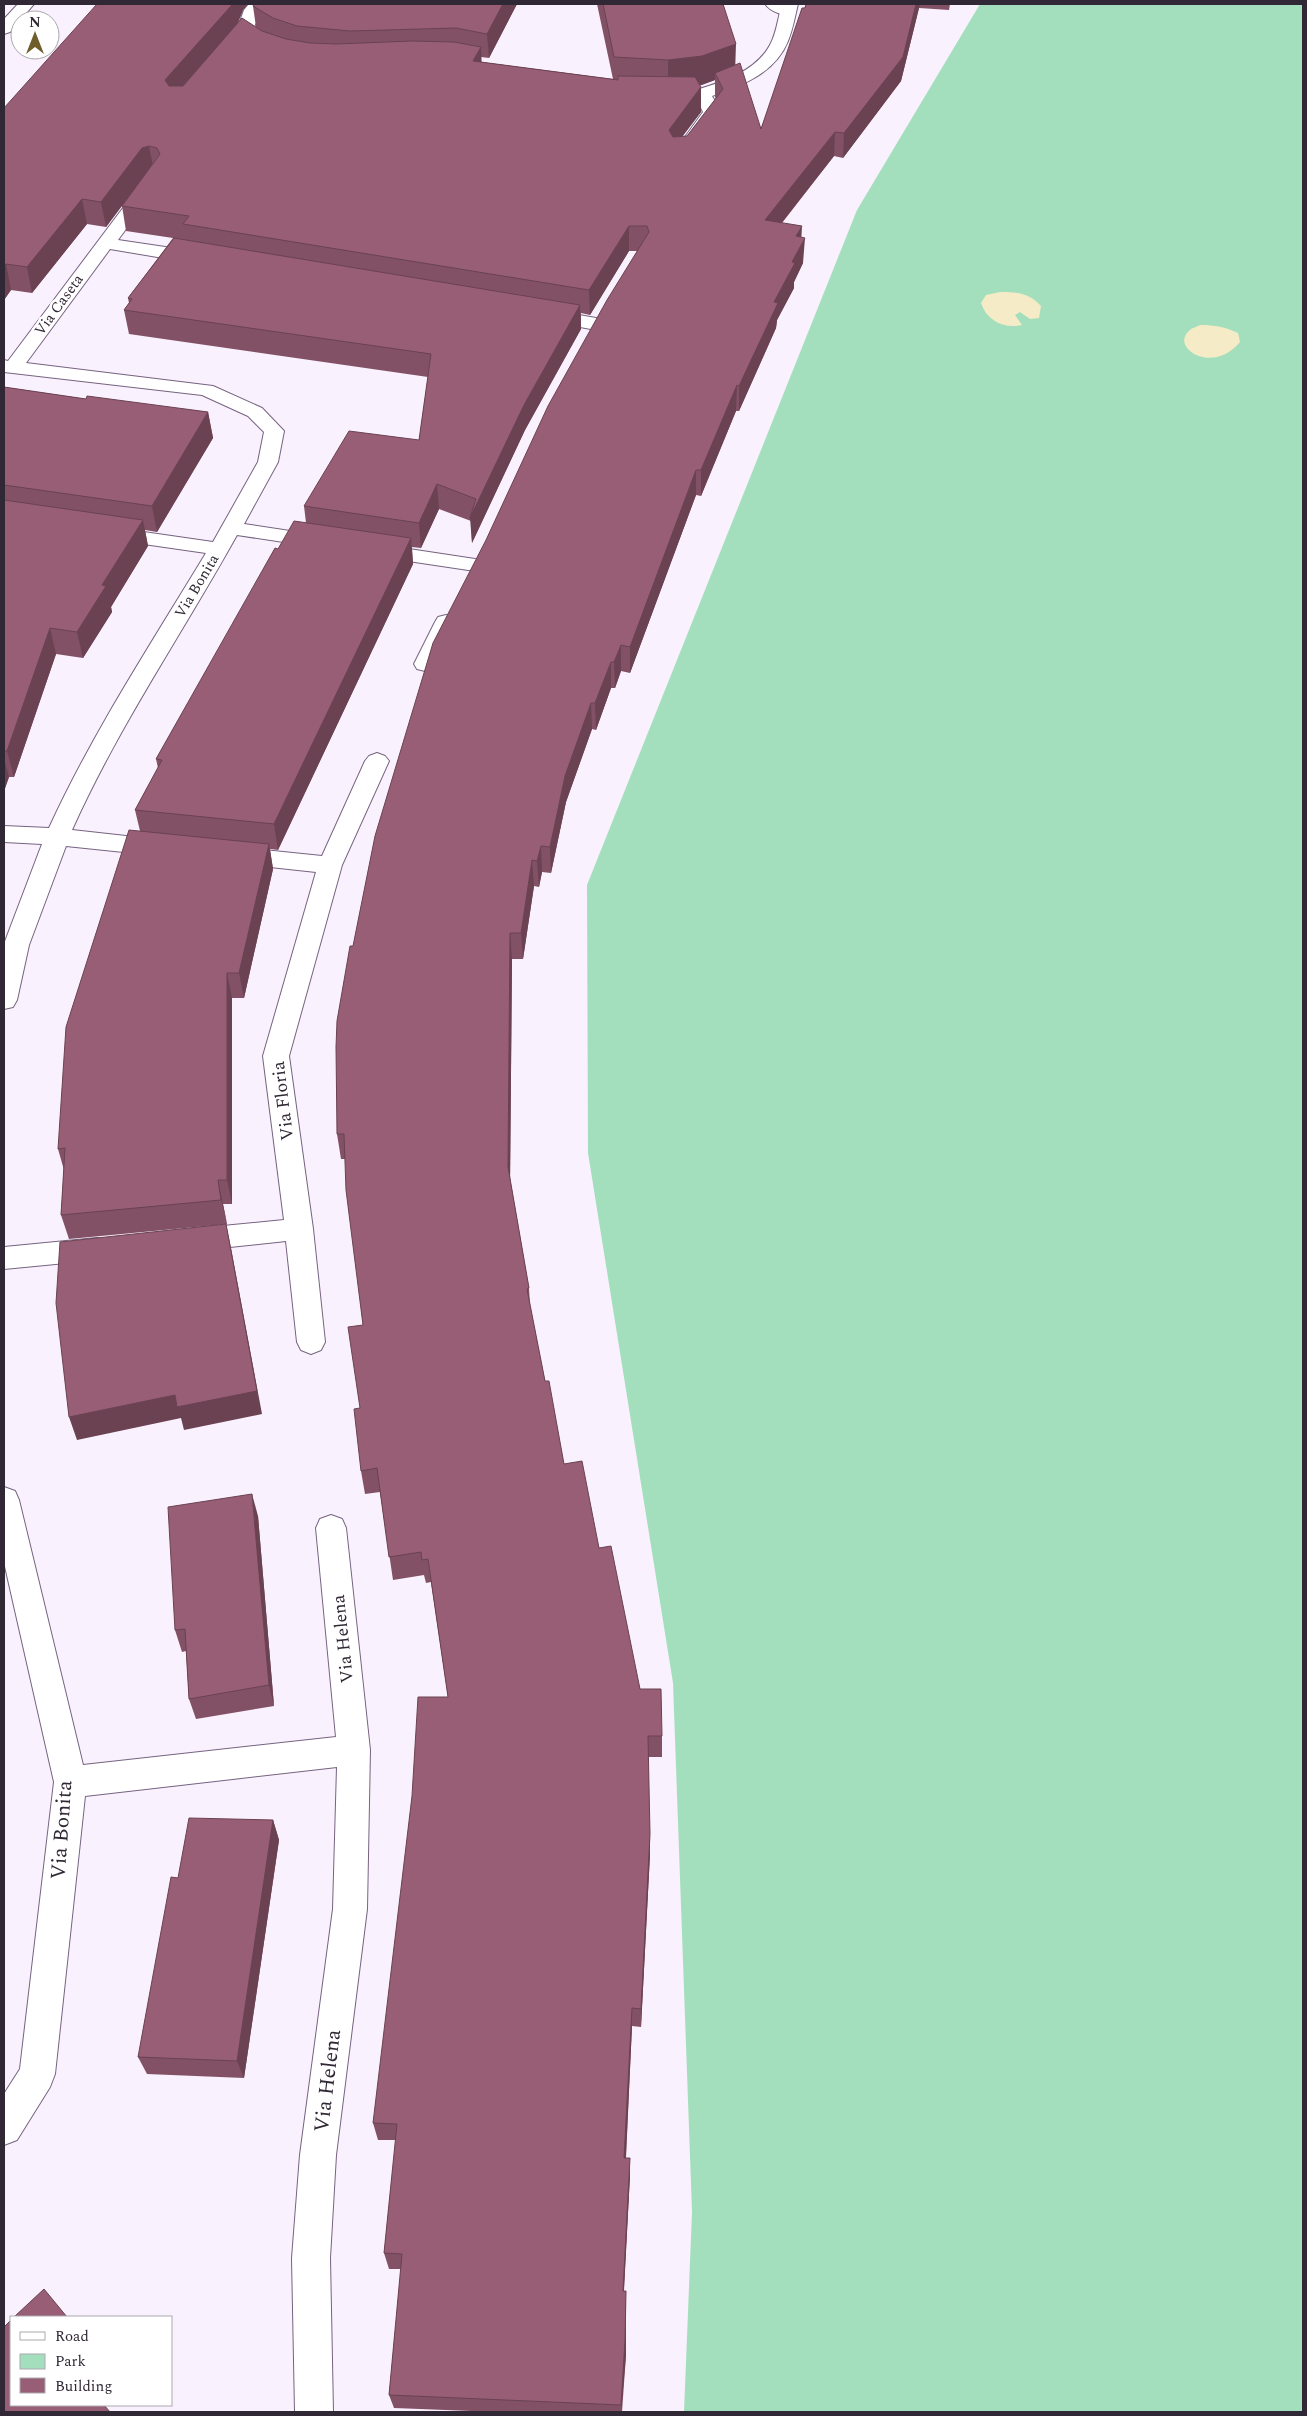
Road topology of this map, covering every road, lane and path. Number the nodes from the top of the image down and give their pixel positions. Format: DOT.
graph roads {
  1 [pos="26,4"];
  2 [pos="258,4"];
  3 [pos="772,4"];
  4 [pos="789,7"];
  5 [pos="4,29"];
  6 [pos="245,32"];
  7 [pos="259,42"];
  8 [pos="218,59"];
  9 [pos="702,94"];
  10 [pos="682,95"];
  11 [pos="685,149"];
  12 [pos="154,178"];
  13 [pos="105,243"];
  14 [pos="213,261"];
  15 [pos="527,312"];
  16 [pos="596,323"];
  17 [pos="8,367"];
  18 [pos="232,528"];
  19 [pos="90,530"];
  20 [pos="219,549"];
  21 [pos="475,564"];
  22 [pos="454,606"];
  23 [pos="425,664"];
  24 [pos="377,761"];
  25 [pos="4,834"];
  26 [pos="57,837"];
  27 [pos="184,850"];
  28 [pos="213,853"];
  29 [pos="330,865"];
  30 [pos="4,1000"];
  31 [pos="299,1229"];
  32 [pos="171,1242"];
  33 [pos="122,1247"];
  34 [pos="4,1258"];
  35 [pos="310,1342"];
  36 [pos="4,1505"];
  37 [pos="331,1528"];
  38 [pos="354,1750"];
  39 [pos="70,1782"];
  40 [pos="4,2127"];
  41 [pos="314,2412"];
  1 -- 5 [label="street"];
  2 -- 6 [label="street"];
  3 -- 4 [label="street"];
  4 -- 9 [label="street"];
  6 -- 7 [label="street"];
  6 -- 8 [label="street"];
  9 -- 10 [label="street"];
  9 -- 11 [label="street"];
  12 -- 13 [label="street, Via Caseta"];
  13 -- 14 [label="street"];
  13 -- 17 [label="street, Via Caseta"];
  15 -- 16 [label="street"];
  17 -- 18 [label="street, Via Bonita"];
  18 -- 20 [label="street, Via Bonita"];
  18 -- 21 [label="street"];
  19 -- 20 [label="street"];
  20 -- 26 [label="street, Via Bonita"];
  22 -- 23 [label="street"];
  24 -- 29 [label="street, Via Floria"];
  25 -- 26 [label="street"];
  26 -- 27 [label="street"];
  26 -- 30 [label="street, Via Bonita"];
  28 -- 29 [label="street"];
  29 -- 31 [label="street, Via Floria"];
  31 -- 32 [label="street"];
  31 -- 35 [label="street, Via Floria"];
  33 -- 34 [label="street"];
  36 -- 39 [label="street, Via Bonita"];
  37 -- 38 [label="street, Via Helena"];
  38 -- 39 [label="street"];
  38 -- 41 [label="street, Via Helena"];
  39 -- 40 [label="street, Via Bonita"];
}
